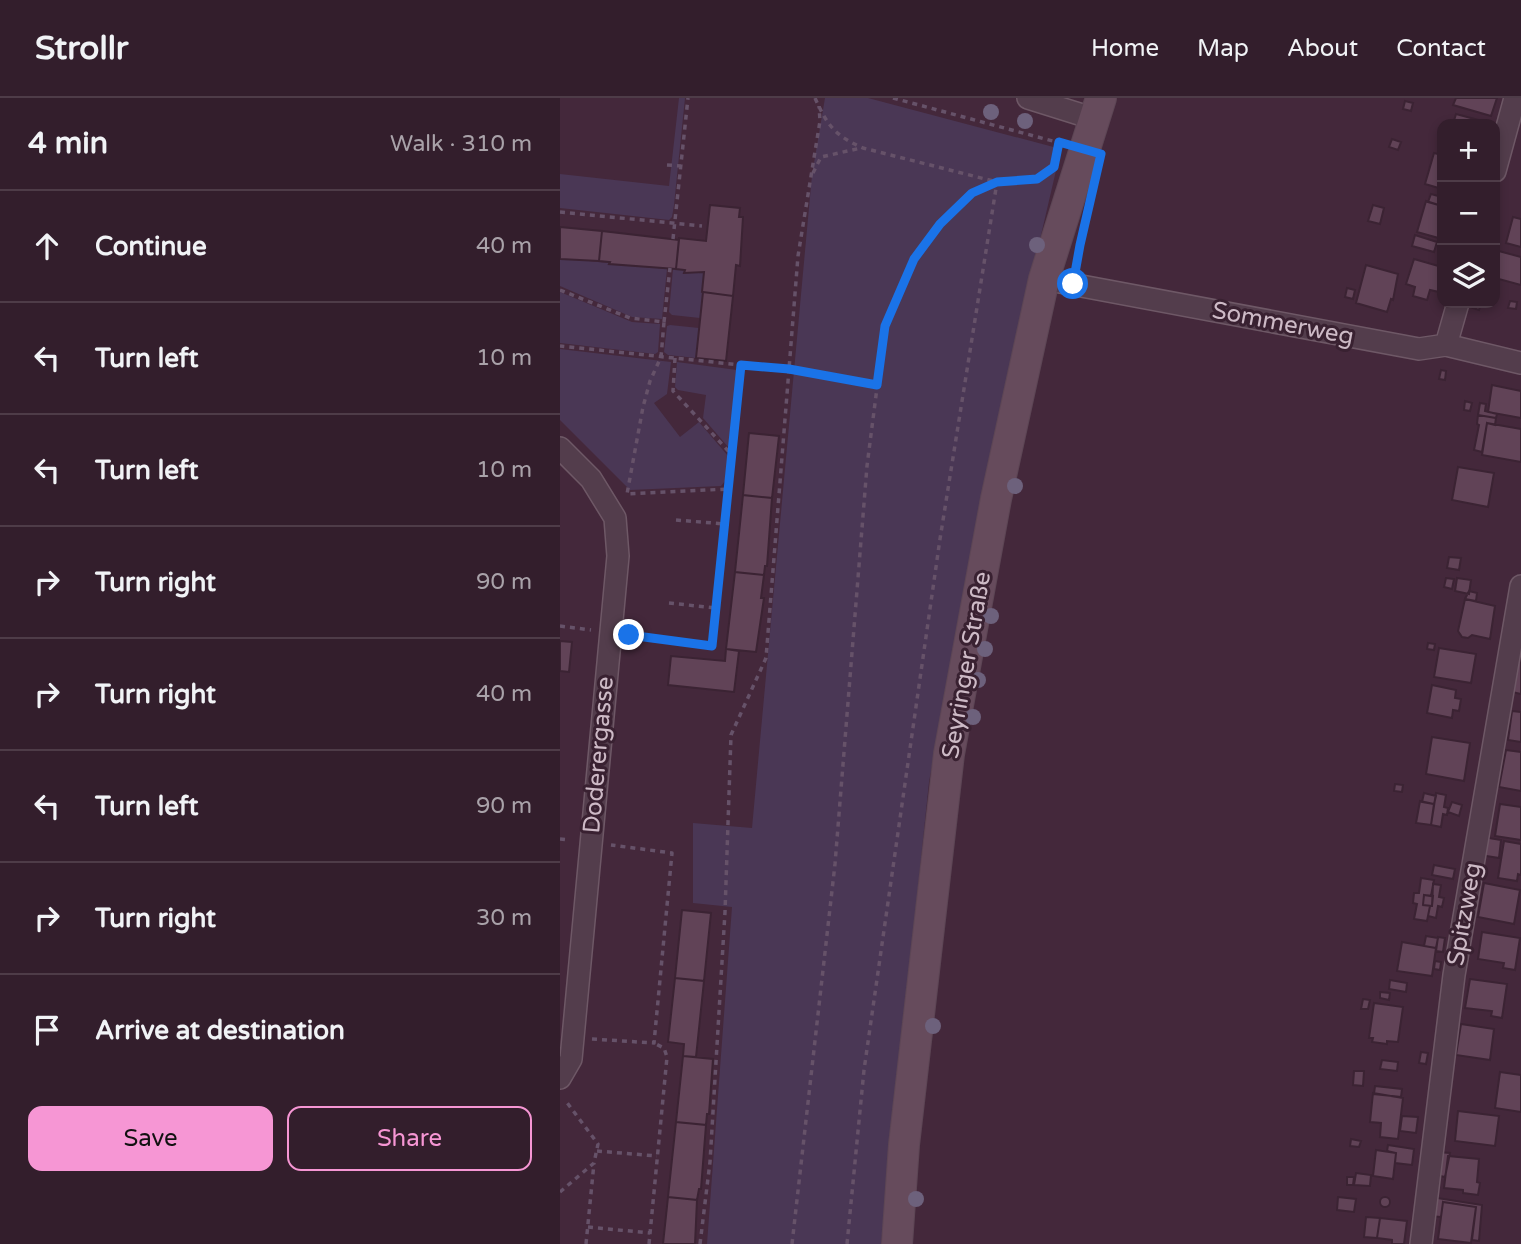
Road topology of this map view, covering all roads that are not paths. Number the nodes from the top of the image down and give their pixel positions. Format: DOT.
graph roads {
  1 [pos="1028,98"];
  2 [pos="1515,98"];
  3 [pos="1098,108"];
  4 [pos="1500,153"];
  5 [pos="1044,279"];
  6 [pos="1457,308"];
  7 [pos="1446,345"];
  8 [pos="1521,363"];
  9 [pos="560,448"];
  10 [pos="1521,586"];
  11 [pos="560,1078"];
  12 [pos="897,1244"];
  13 [pos="1421,1244"];
  1 -- 3 [label="street"];
  2 -- 4 [label="street"];
  3 -- 5 [label="main road, Seyringer Straße"];
  5 -- 7 [label="street, Sommerweg"];
  5 -- 12 [label="main road, Seyringer Straße"];
  6 -- 7 [label="street"];
  7 -- 8 [label="street, Sommerweg"];
  9 -- 11 [label="street, Doderergasse"];
  10 -- 13 [label="street, Spitzweg"];
}
